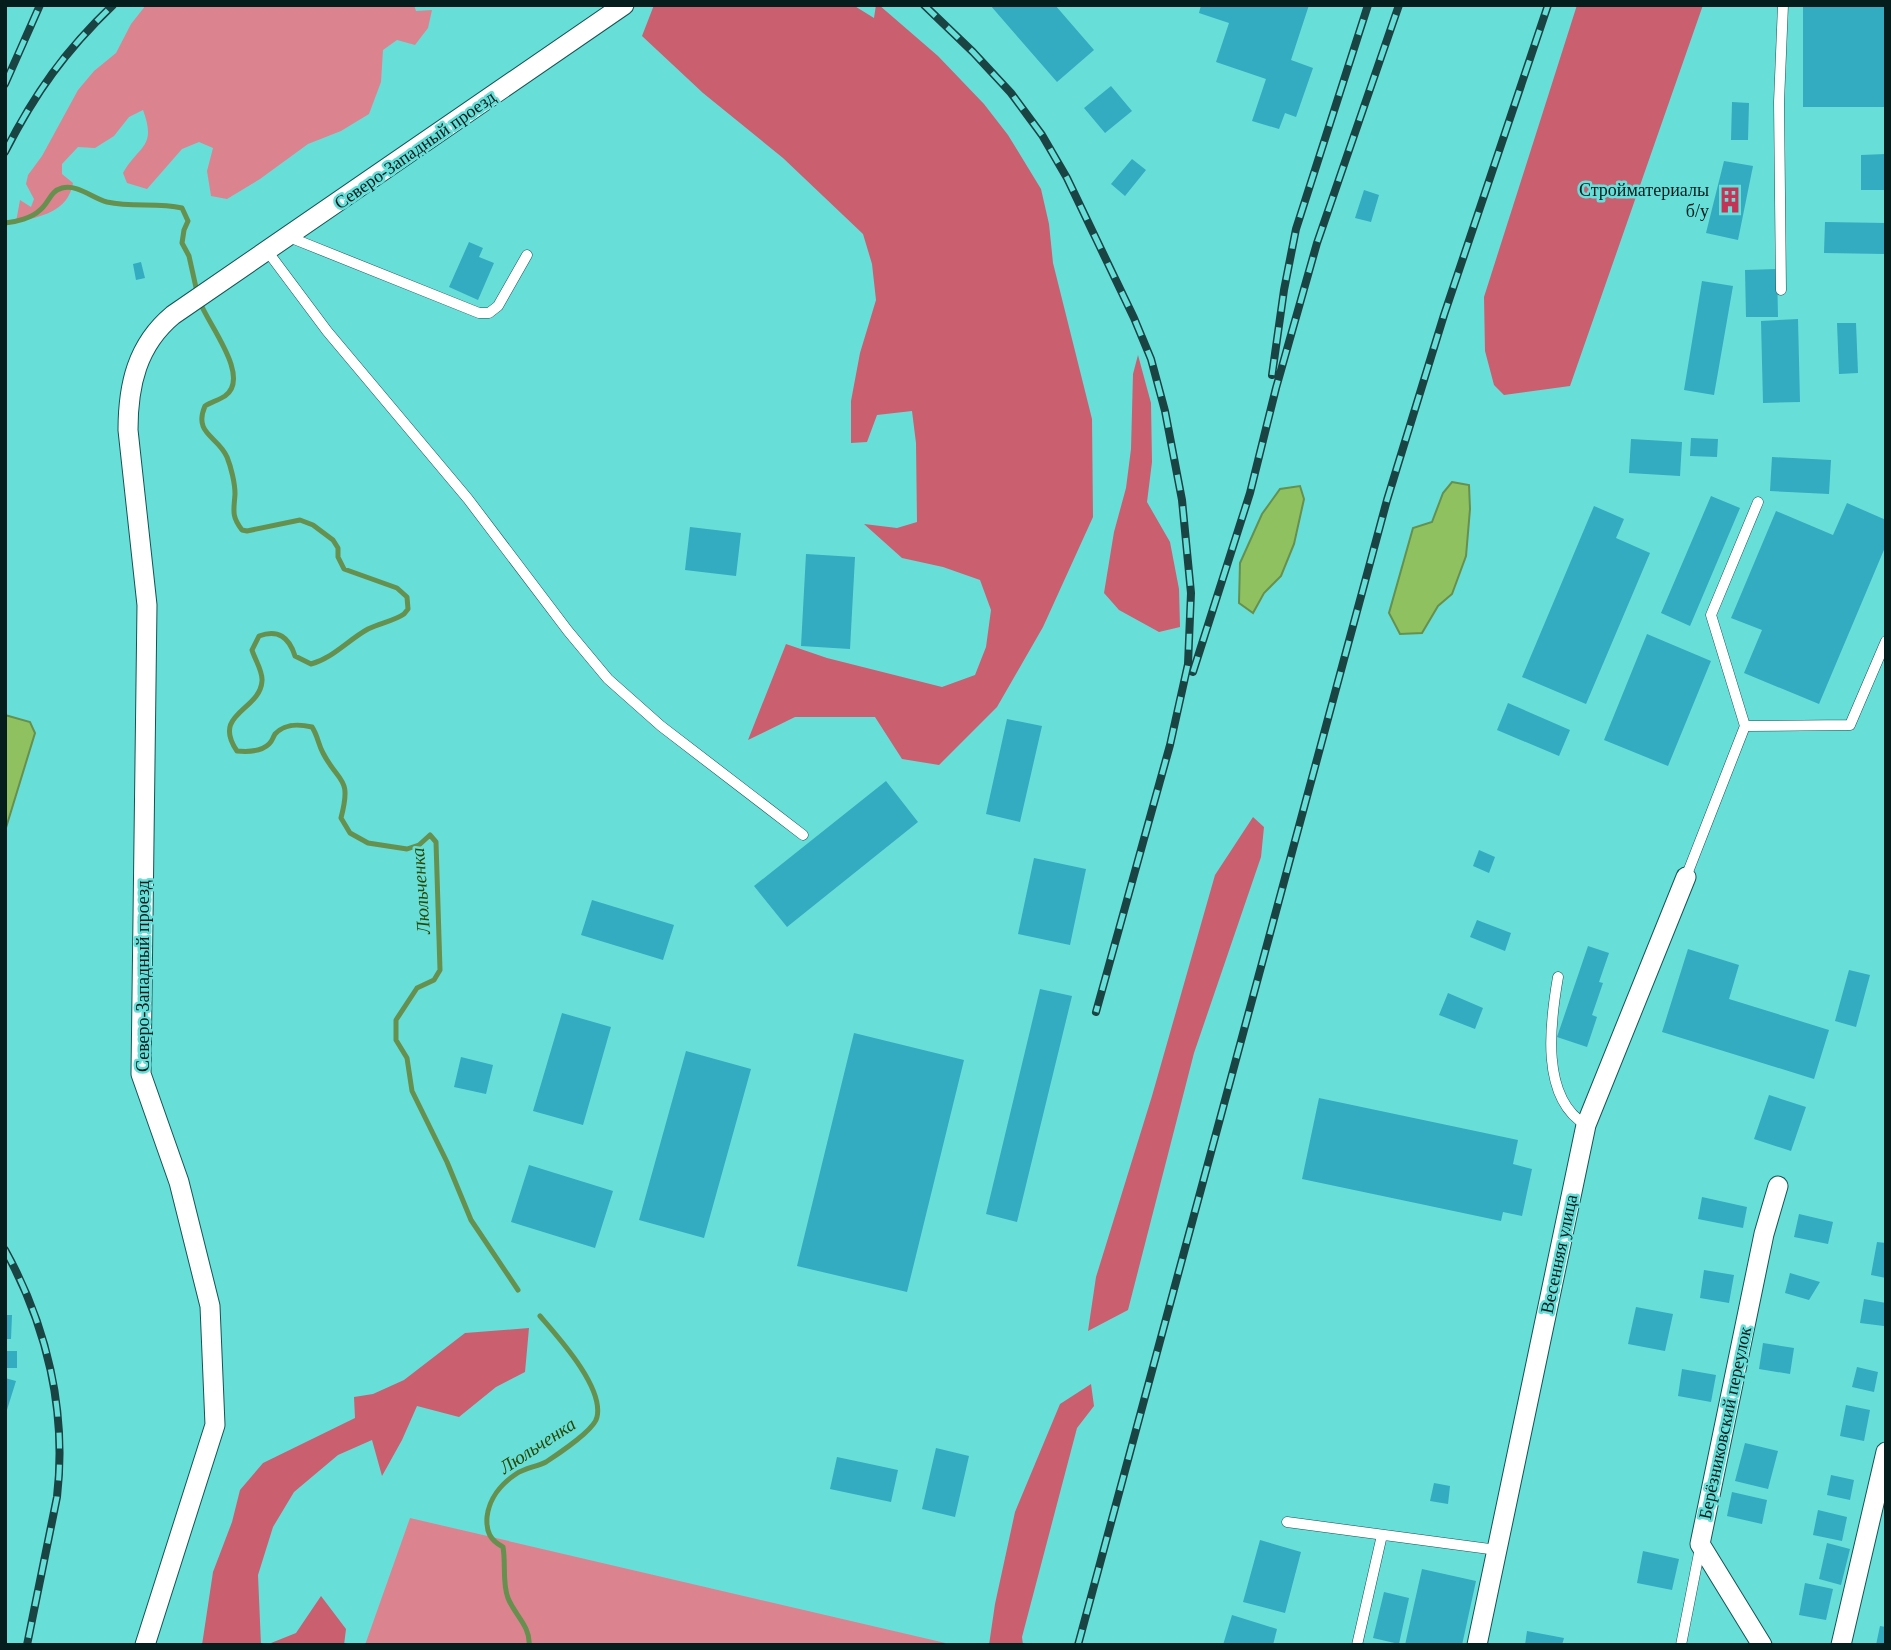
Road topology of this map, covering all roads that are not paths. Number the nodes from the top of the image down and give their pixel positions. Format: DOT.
graph roads {
  1 [pos="624,5"];
  2 [pos="1783,5"];
  3 [pos="289,237"];
  4 [pos="268,252"];
  5 [pos="527,255"];
  6 [pos="1781,290"];
  7 [pos="1758,502"];
  8 [pos="1886,641"];
  9 [pos="1745,726"];
  10 [pos="803,835"];
  11 [pos="1686,877"];
  12 [pos="1558,977"];
  13 [pos="1586,1125"];
  14 [pos="1778,1186"];
  15 [pos="1886,1452"];
  16 [pos="1287,1522"];
  17 [pos="1382,1535"];
  18 [pos="1700,1544"];
  19 [pos="1497,1550"];
  20 [pos="145,1645"];
  21 [pos="1357,1645"];
  22 [pos="1477,1645"];
  23 [pos="1681,1645"];
  24 [pos="1762,1645"];
  25 [pos="1841,1645"];
  1 -- 3 [label="street, Северо-Западный проезд"];
  2 -- 6 [label="lane"];
  3 -- 4 [label="street, Северо-Западный проезд"];
  3 -- 5 [label="lane"];
  4 -- 10 [label="lane"];
  4 -- 20 [label="street, Северо-Западный проезд"];
  7 -- 9 [label="lane"];
  8 -- 9 [label="lane"];
  9 -- 11 [label="lane"];
  11 -- 13 [label="street, Весенняя улица"];
  12 -- 13 [label="lane"];
  13 -- 19 [label="street, Весенняя улица"];
  14 -- 18 [label="street, Берёзниковский переулок"];
  15 -- 25 [label="street"];
  16 -- 17 [label="lane"];
  17 -- 19 [label="lane"];
  17 -- 21 [label="lane"];
  18 -- 23 [label="lane"];
  18 -- 24 [label="street, Берёзниковский переулок"];
  19 -- 22 [label="street, Весенняя улица"];
}
